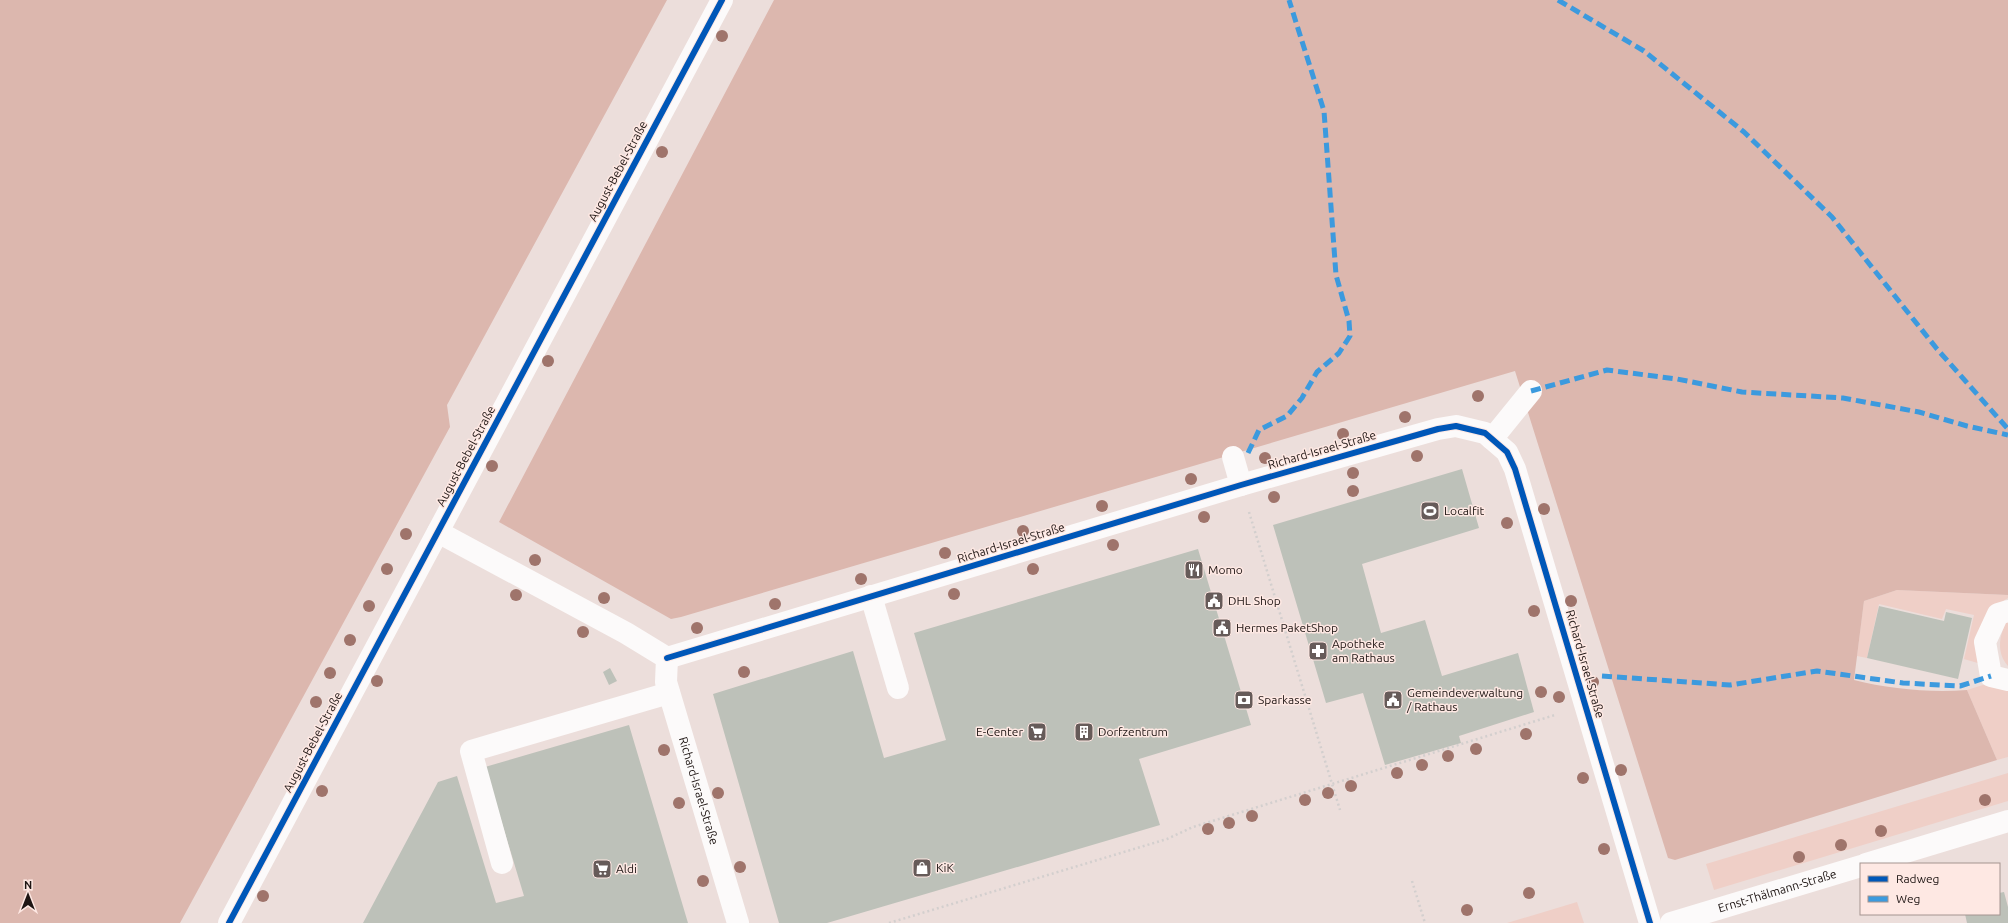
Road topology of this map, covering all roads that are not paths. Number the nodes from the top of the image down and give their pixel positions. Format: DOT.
graph roads {
  1 [pos="722,0"];
  2 [pos="1531,391"];
  3 [pos="1492,439"];
  4 [pos="1233,457"];
  5 [pos="1241,485"];
  6 [pos="438,532"];
  7 [pos="871,596"];
  8 [pos="2008,610"];
  9 [pos="667,658"];
  10 [pos="2008,680"];
  11 [pos="898,688"];
  12 [pos="669,693"];
  13 [pos="2008,821"];
  14 [pos="502,863"];
  15 [pos="1869,863"];
  16 [pos="1860,866"];
  17 [pos="229,923"];
  18 [pos="738,923"];
  19 [pos="1650,923"];
  20 [pos="1671,923"];
  1 -- 6 [label="street, August-Bebel-Straße"];
  2 -- 3 [label="street"];
  3 -- 5 [label="street, Richard-Israel-Straße"];
  3 -- 19 [label="street, Richard-Israel-Straße"];
  4 -- 5 [label="street"];
  5 -- 7 [label="street, Richard-Israel-Straße"];
  6 -- 9 [label="street"];
  6 -- 17 [label="street, August-Bebel-Straße"];
  7 -- 9 [label="street, Richard-Israel-Straße"];
  7 -- 11 [label="street"];
  8 -- 10 [label="street"];
  9 -- 12 [label="street, Richard-Israel-Straße"];
  12 -- 14 [label="street"];
  12 -- 18 [label="street, Richard-Israel-Straße"];
  13 -- 15 [label="street"];
  16 -- 20 [label="street, Ernst-Thälmann-Straße"];
}
